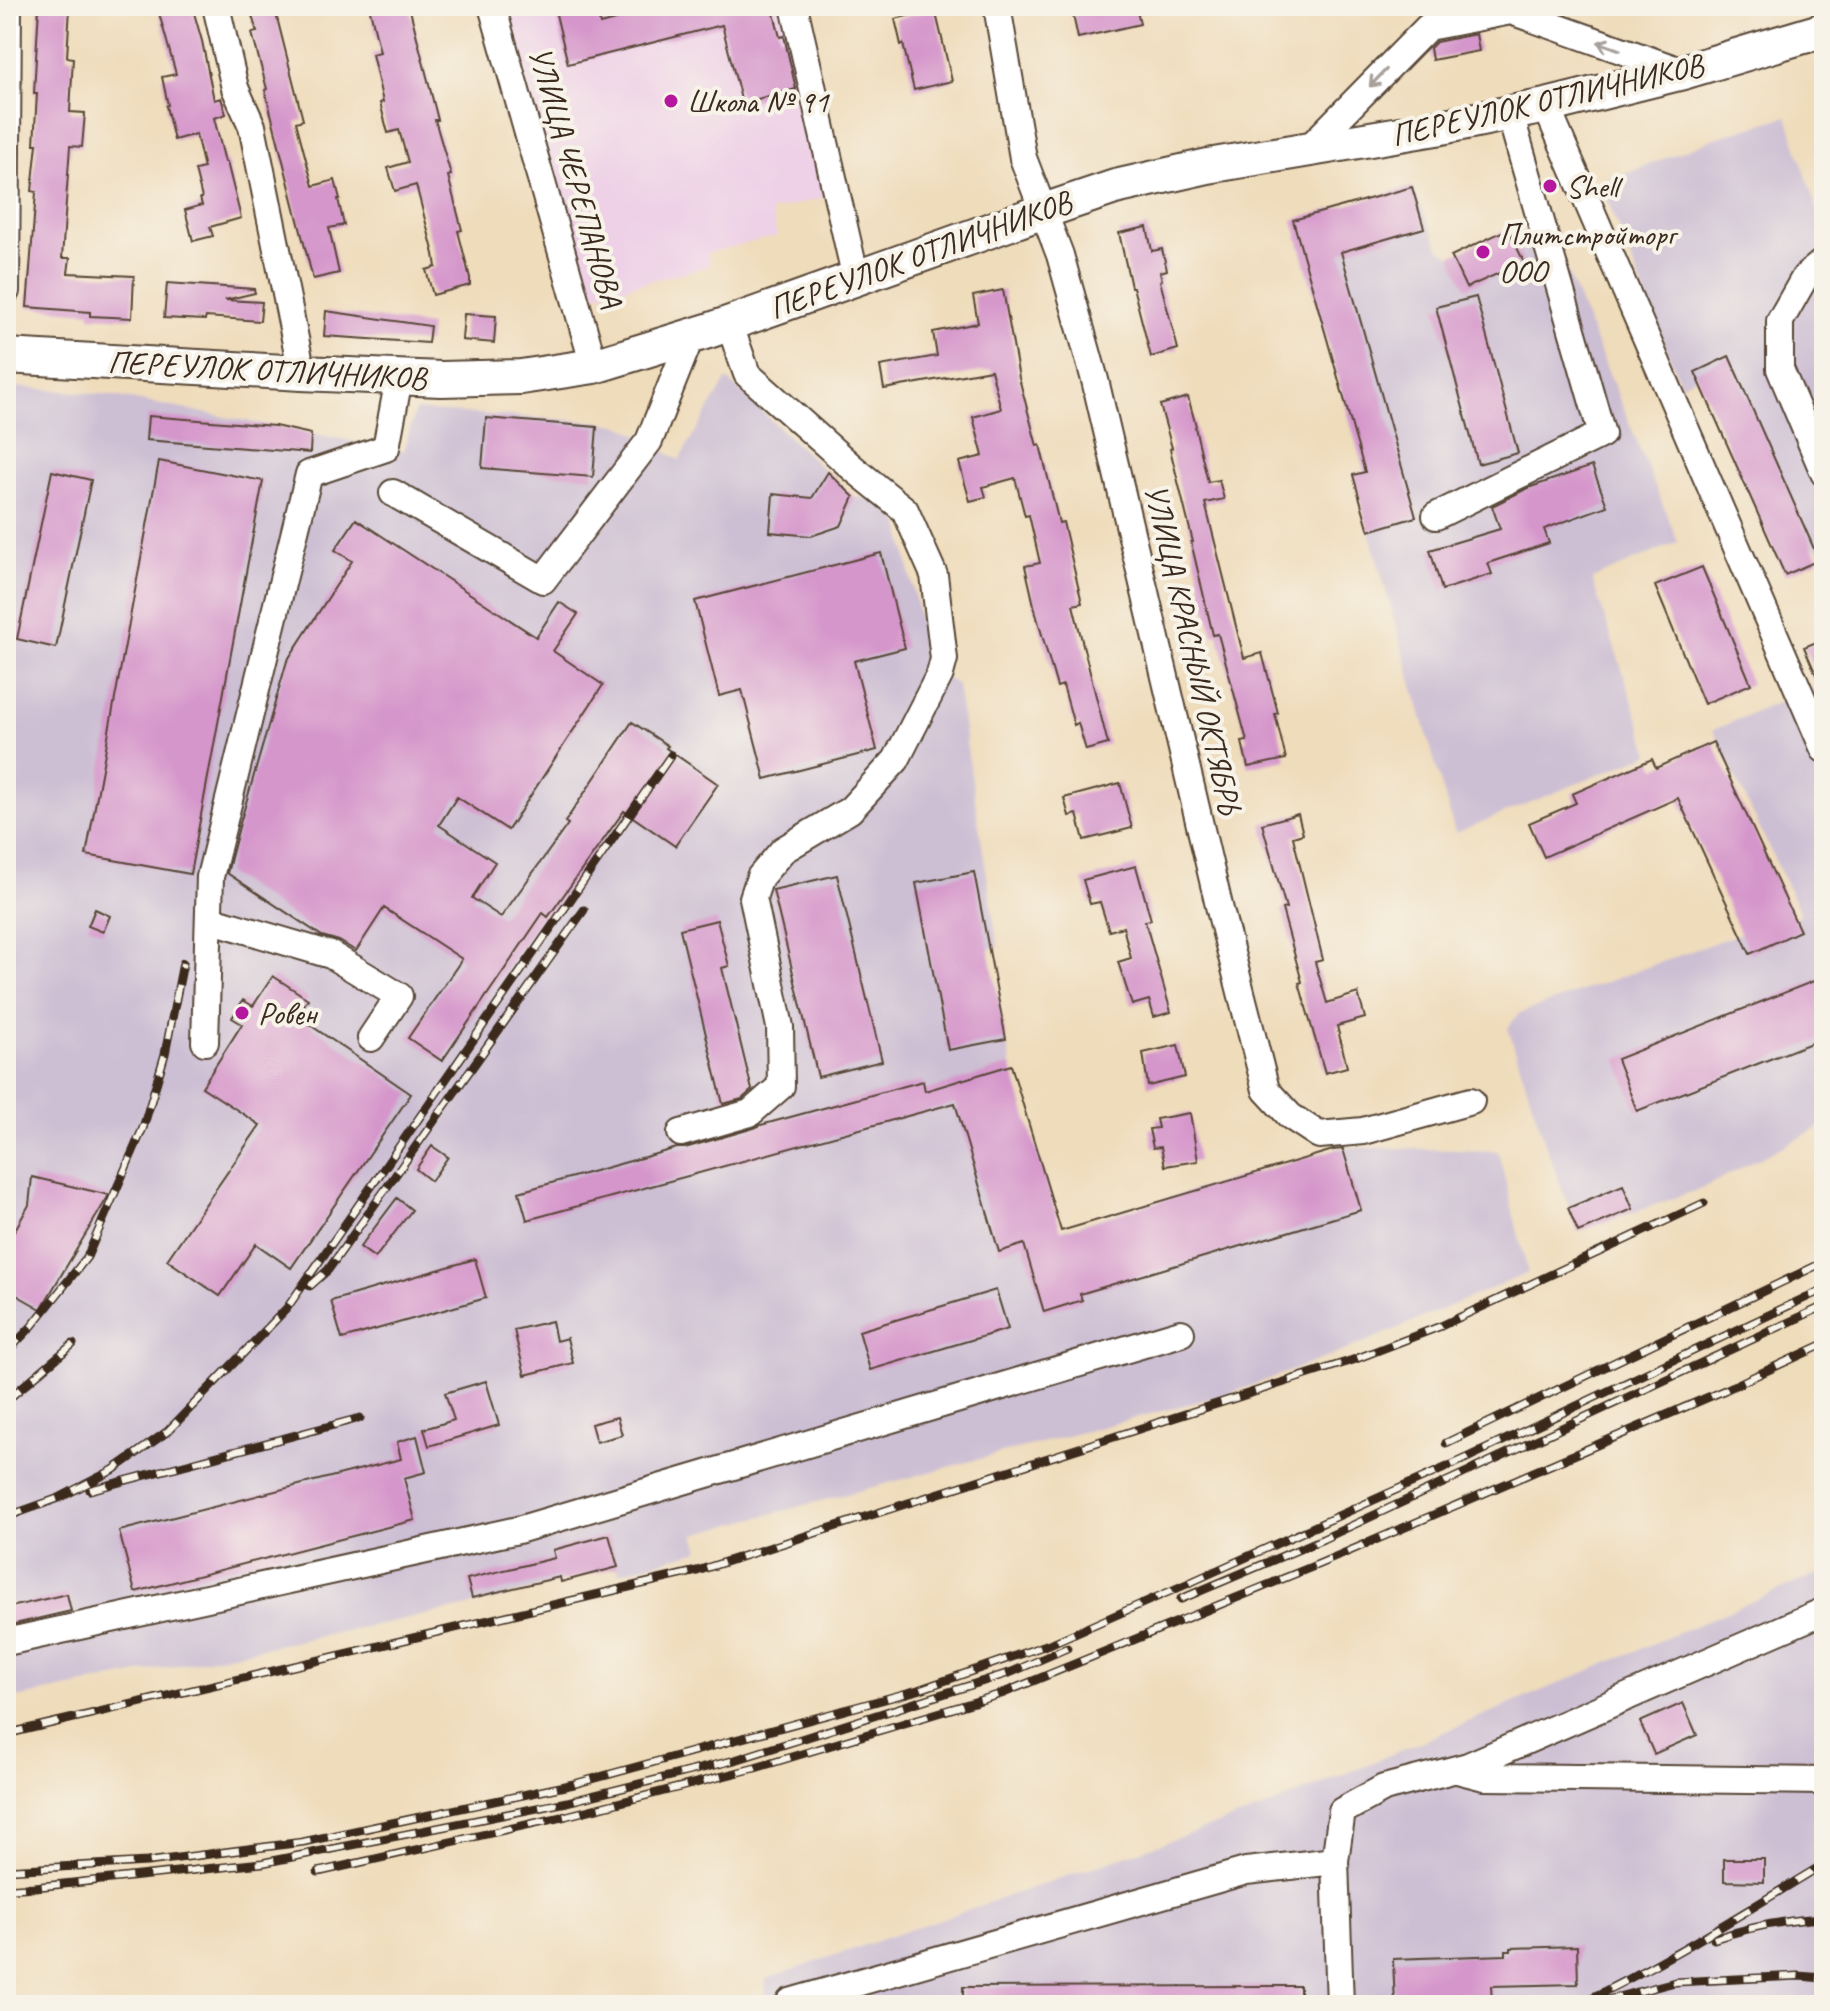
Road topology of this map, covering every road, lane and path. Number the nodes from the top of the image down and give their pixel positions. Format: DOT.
graph roads {
  1 [pos="8,6"];
  2 [pos="216,6"];
  3 [pos="492,6"];
  4 [pos="794,6"];
  5 [pos="997,6"];
  6 [pos="1824,30"];
  7 [pos="1683,72"];
  8 [pos="1546,106"];
  9 [pos="1510,114"];
  10 [pos="1308,149"];
  11 [pos="1044,211"];
  12 [pos="1824,261"];
  13 [pos="856,279"];
  14 [pos="6,291"];
  15 [pos="729,323"];
  16 [pos="691,336"];
  17 [pos="6,356"];
  18 [pos="594,366"];
  19 [pos="302,373"];
  20 [pos="399,378"];
  21 [pos="1824,473"];
  22 [pos="393,493"];
  23 [pos="1436,516"];
  24 [pos="1824,749"];
  25 [pos="209,919"];
  26 [pos="371,1038"];
  27 [pos="205,1042"];
  28 [pos="1471,1101"];
  29 [pos="681,1133"];
  30 [pos="1181,1333"];
  31 [pos="1824,1611"];
  32 [pos="6,1642"];
  33 [pos="1456,1769"];
  34 [pos="1824,1781"];
  35 [pos="1335,1861"];
  36 [pos="788,2005"];
  37 [pos="1340,2005"];
  1 -- 14 [label="street"];
  2 -- 19 [label="street"];
  3 -- 18 [label="street, УЛИЦА ЧЕРЕПАНОВА"];
  4 -- 13 [label="street"];
  5 -- 11 [label="street, УЛИЦА КРАСНЫЙ ОКТЯБРЬ"];
  6 -- 7 [label="main road, ПЕРЕУЛОК ОТЛИЧНИКОВ"];
  7 -- 8 [label="main road, ПЕРЕУЛОК ОТЛИЧНИКОВ"];
  7 -- 10 [label="street, one-way"];
  8 -- 9 [label="main road, ПЕРЕУЛОК ОТЛИЧНИКОВ"];
  8 -- 24 [label="street"];
  9 -- 10 [label="main road, ПЕРЕУЛОК ОТЛИЧНИКОВ"];
  9 -- 23 [label="street"];
  10 -- 11 [label="main road, ПЕРЕУЛОК ОТЛИЧНИКОВ"];
  11 -- 13 [label="main road, ПЕРЕУЛОК ОТЛИЧНИКОВ"];
  11 -- 28 [label="street, УЛИЦА КРАСНЫЙ ОКТЯБРЬ"];
  12 -- 21 [label="street"];
  13 -- 15 [label="main road, ПЕРЕУЛОК ОТЛИЧНИКОВ"];
  15 -- 16 [label="main road, ПЕРЕУЛОК ОТЛИЧНИКОВ"];
  15 -- 29 [label="street"];
  16 -- 18 [label="main road, ПЕРЕУЛОК ОТЛИЧНИКОВ"];
  16 -- 22 [label="street"];
  17 -- 19 [label="main road, ПЕРЕУЛОК ОТЛИЧНИКОВ"];
  18 -- 20 [label="main road, ПЕРЕУЛОК ОТЛИЧНИКОВ"];
  19 -- 20 [label="main road, ПЕРЕУЛОК ОТЛИЧНИКОВ"];
  20 -- 25 [label="street"];
  25 -- 26 [label="street"];
  25 -- 27 [label="street"];
  30 -- 32 [label="street"];
  31 -- 33 [label="street"];
  33 -- 34 [label="street"];
  33 -- 35 [label="street"];
  35 -- 36 [label="street"];
  35 -- 37 [label="street"];
}
